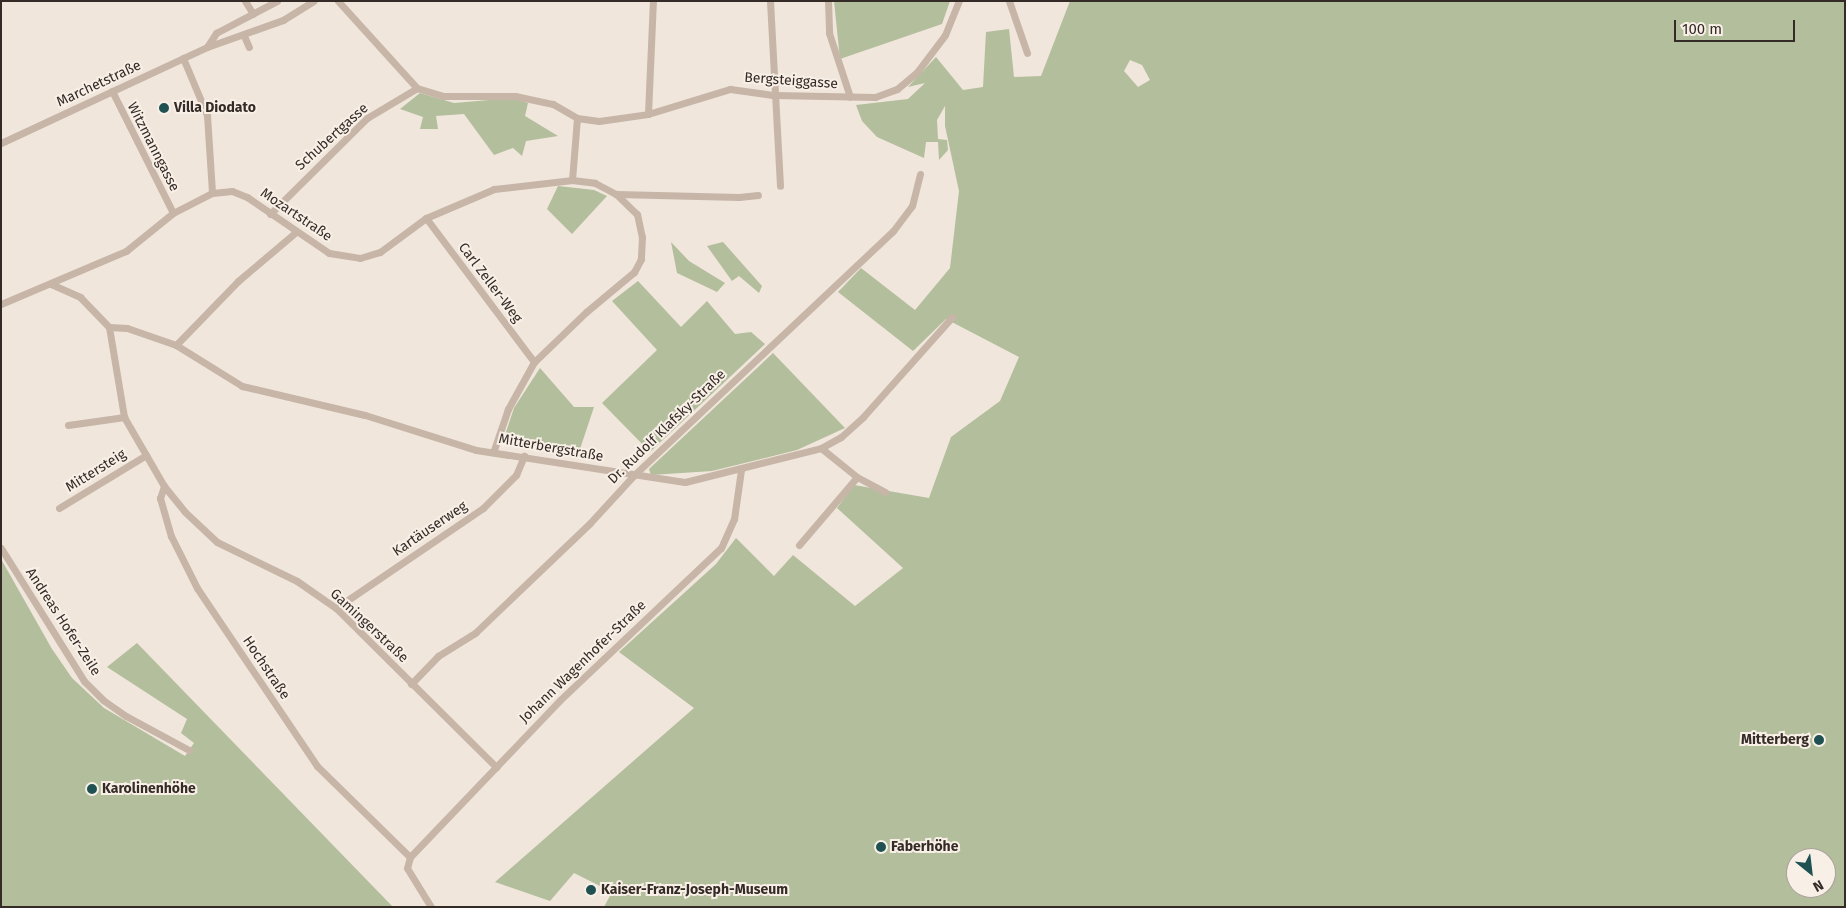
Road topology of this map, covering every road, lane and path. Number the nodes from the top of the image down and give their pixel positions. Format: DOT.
graph roads {
  1 [pos="245,1"];
  2 [pos="277,1"];
  3 [pos="313,1"];
  4 [pos="338,1"];
  5 [pos="653,1"];
  6 [pos="770,1"];
  7 [pos="828,1"];
  8 [pos="959,1"];
  9 [pos="1009,1"];
  10 [pos="253,14"];
  11 [pos="244,36"];
  12 [pos="207,47"];
  13 [pos="248,47"];
  14 [pos="1027,54"];
  15 [pos="183,58"];
  16 [pos="417,88"];
  17 [pos="112,91"];
  18 [pos="773,95"];
  19 [pos="850,97"];
  20 [pos="648,114"];
  21 [pos="577,118"];
  22 [pos="1,143"];
  23 [pos="920,174"];
  24 [pos="572,180"];
  25 [pos="780,186"];
  26 [pos="212,193"];
  27 [pos="616,194"];
  28 [pos="758,195"];
  29 [pos="173,213"];
  30 [pos="270,214"];
  31 [pos="426,218"];
  32 [pos="296,232"];
  33 [pos="51,284"];
  34 [pos="1,304"];
  35 [pos="952,317"];
  36 [pos="109,327"];
  37 [pos="176,345"];
  38 [pos="534,362"];
  39 [pos="124,417"];
  40 [pos="68,425"];
  41 [pos="821,448"];
  42 [pos="494,450"];
  43 [pos="146,455"];
  44 [pos="524,456"];
  45 [pos="741,470"];
  46 [pos="633,476"];
  47 [pos="857,477"];
  48 [pos="164,486"];
  49 [pos="885,492"];
  50 [pos="59,508"];
  51 [pos="799,545"];
  52 [pos="1,548"];
  53 [pos="336,608"];
  54 [pos="411,684"];
  55 [pos="189,750"];
  56 [pos="496,766"];
  57 [pos="410,857"];
  58 [pos="431,907"];
  1 -- 10 [label="street"];
  2 -- 10 [label="street, Marchetstraße"];
  3 -- 11 [label="street, Marchetstraße"];
  4 -- 16 [label="street"];
  5 -- 20 [label="street"];
  6 -- 18 [label="street"];
  7 -- 19 [label="street"];
  8 -- 19 [label="street, Bergsteiggasse"];
  9 -- 14 [label="street"];
  10 -- 12 [label="street, Marchetstraße"];
  11 -- 12 [label="street, Marchetstraße"];
  11 -- 13 [label="street"];
  12 -- 15 [label="street, Marchetstraße"];
  15 -- 17 [label="street, Marchetstraße"];
  15 -- 26 [label="street"];
  16 -- 21 [label="street, Bergsteiggasse"];
  16 -- 30 [label="street, Schubertgasse"];
  17 -- 22 [label="street, Marchetstraße"];
  17 -- 29 [label="street, Witzmanngasse"];
  18 -- 19 [label="street, Bergsteiggasse"];
  18 -- 20 [label="street, Bergsteiggasse"];
  18 -- 25 [label="street"];
  20 -- 21 [label="street, Bergsteiggasse"];
  21 -- 24 [label="street"];
  23 -- 46 [label="street, Dr. Rudolf Klafsky-Straße"];
  24 -- 27 [label="street, Mozartstraße"];
  24 -- 31 [label="street, Mozartstraße"];
  26 -- 29 [label="street, Mozartstraße"];
  26 -- 30 [label="street, Mozartstraße"];
  27 -- 28 [label="street"];
  27 -- 38 [label="street"];
  29 -- 33 [label="street, Mozartstraße"];
  30 -- 32 [label="street, Mozartstraße"];
  31 -- 32 [label="street, Mozartstraße"];
  31 -- 38 [label="street, Carl Zeller-Weg"];
  32 -- 37 [label="street"];
  33 -- 34 [label="street, Mozartstraße"];
  33 -- 36 [label="street"];
  35 -- 41 [label="street, Mitterbergstraße"];
  36 -- 37 [label="street, Mitterbergstraße"];
  36 -- 39 [label="street"];
  37 -- 42 [label="street, Mitterbergstraße"];
  38 -- 42 [label="street"];
  39 -- 40 [label="street"];
  39 -- 43 [label="street"];
  41 -- 45 [label="street, Mitterbergstraße"];
  41 -- 47 [label="street"];
  42 -- 44 [label="street, Mitterbergstraße"];
  43 -- 48 [label="street"];
  43 -- 50 [label="street, Mittersteig"];
  44 -- 46 [label="street, Mitterbergstraße"];
  44 -- 53 [label="street, Kartäuserweg"];
  45 -- 46 [label="street, Mitterbergstraße"];
  45 -- 56 [label="street, Johann Wagenhofer-Straße"];
  46 -- 54 [label="street, Dr. Rudolf Klafsky-Straße"];
  47 -- 49 [label="street"];
  47 -- 51 [label="street"];
  48 -- 53 [label="street, Gamingerstraße"];
  48 -- 57 [label="street, Hochstraße"];
  52 -- 55 [label="street, Andreas Hofer-Zeile"];
  53 -- 54 [label="street, Gamingerstraße"];
  54 -- 56 [label="street, Gamingerstraße"];
  56 -- 57 [label="street, Johann Wagenhofer-Straße"];
  57 -- 58 [label="street"];
}
